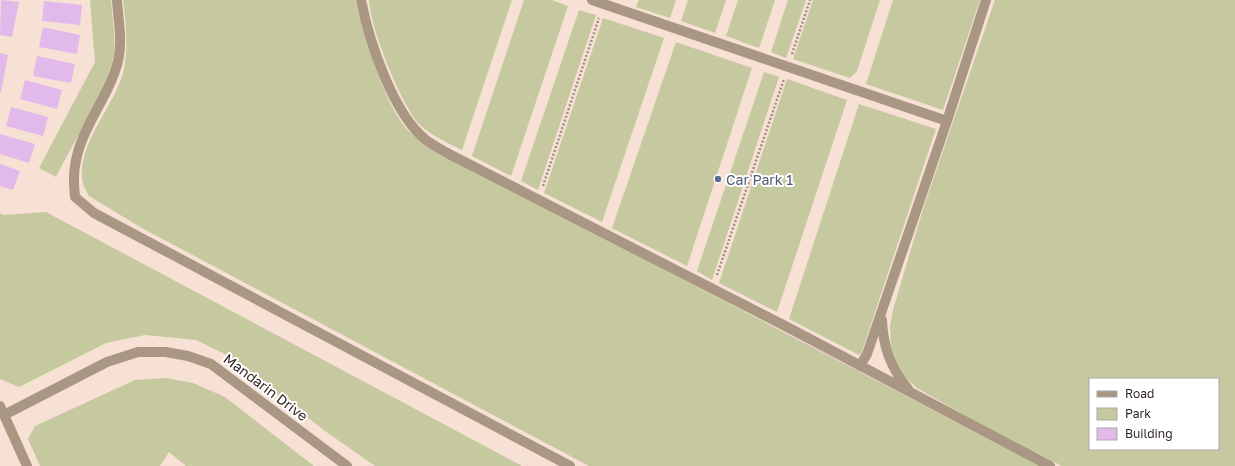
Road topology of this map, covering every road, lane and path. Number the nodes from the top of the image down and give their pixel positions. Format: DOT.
graph roads {
  1 [pos="117,0"];
  2 [pos="361,0"];
  3 [pos="592,0"];
  4 [pos="810,0"];
  5 [pos="986,0"];
  6 [pos="604,4"];
  7 [pos="788,66"];
  8 [pos="946,121"];
  9 [pos="542,188"];
  10 [pos="716,280"];
  11 [pos="881,314"];
  12 [pos="860,366"];
  13 [pos="910,392"];
  14 [pos="2,411"];
  15 [pos="27,466"];
  16 [pos="347,466"];
  17 [pos="570,466"];
  18 [pos="1050,466"];
  1 -- 17 [label="street"];
  2 -- 12 [label="street"];
  3 -- 6 [label="street"];
  4 -- 7 [label="path"];
  5 -- 8 [label="street"];
  6 -- 7 [label="street"];
  6 -- 9 [label="path"];
  7 -- 8 [label="street"];
  7 -- 10 [label="path"];
  8 -- 11 [label="street"];
  11 -- 12 [label="street"];
  11 -- 13 [label="street"];
  12 -- 13 [label="street"];
  13 -- 18 [label="street"];
  14 -- 15 [label="street"];
  14 -- 16 [label="street, Mandarin Drive"];
}
